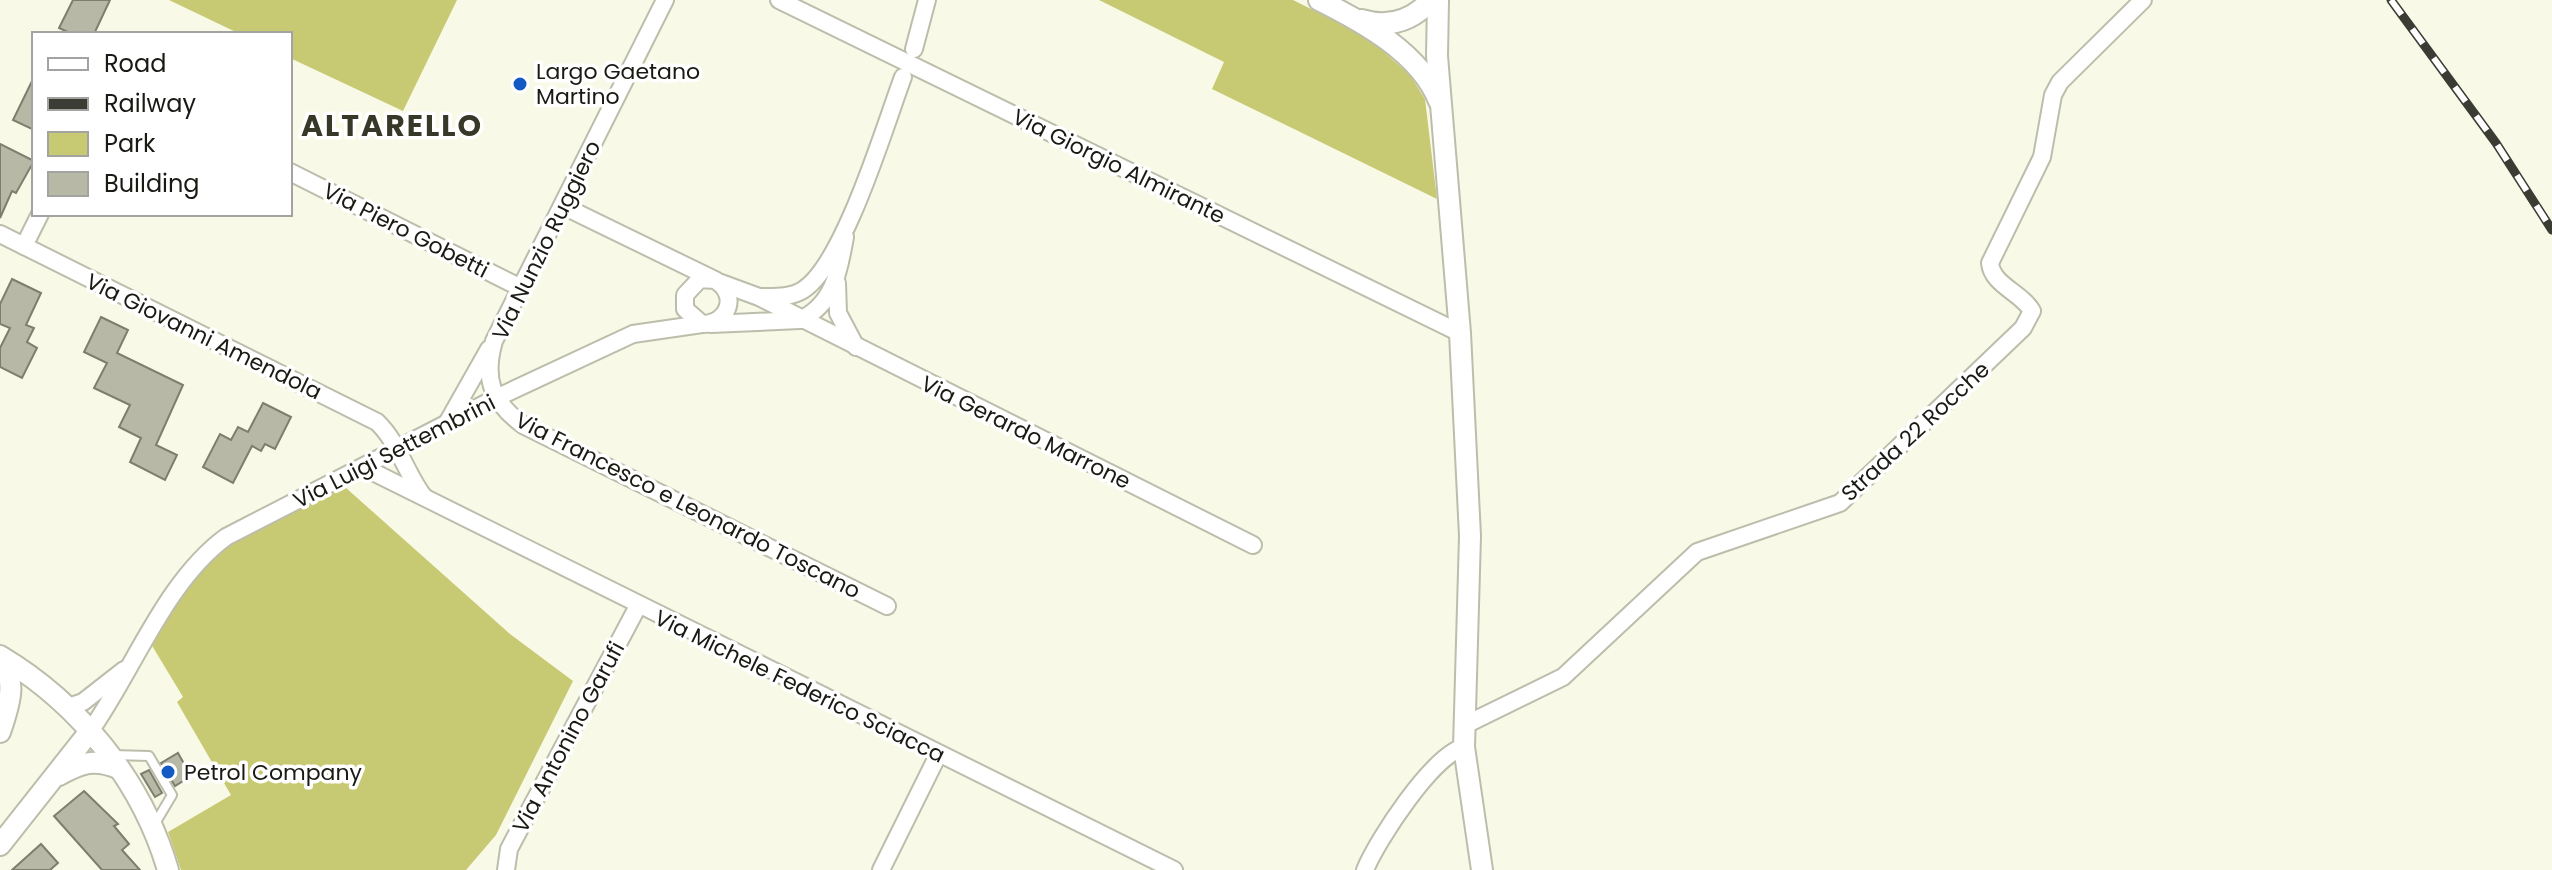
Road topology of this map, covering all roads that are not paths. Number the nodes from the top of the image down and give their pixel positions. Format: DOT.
graph roads {
  1 [pos="665,0"];
  2 [pos="779,0"];
  3 [pos="927,0"];
  4 [pos="1319,0"];
  5 [pos="1431,0"];
  6 [pos="1438,0"];
  7 [pos="2143,0"];
  8 [pos="1391,32"];
  9 [pos="1437,45"];
  10 [pos="914,49"];
  11 [pos="903,77"];
  12 [pos="1443,111"];
  13 [pos="292,173"];
  14 [pos="563,206"];
  15 [pos="39,216"];
  16 [pos="847,226"];
  17 [pos="0,234"];
  18 [pos="24,246"];
  19 [pos="837,279"];
  20 [pos="718,282"];
  21 [pos="521,288"];
  22 [pos="759,297"];
  23 [pos="800,320"];
  24 [pos="706,324"];
  25 [pos="1460,333"];
  26 [pos="494,341"];
  27 [pos="857,348"];
  28 [pos="496,398"];
  29 [pos="446,425"];
  30 [pos="397,451"];
  31 [pos="365,468"];
  32 [pos="427,501"];
  33 [pos="1253,545"];
  34 [pos="638,606"];
  35 [pos="887,606"];
  36 [pos="139,655"];
  37 [pos="0,656"];
  38 [pos="62,701"];
  39 [pos="1465,725"];
  40 [pos="2,726"];
  41 [pos="91,730"];
  42 [pos="1464,747"];
  43 [pos="938,755"];
  44 [pos="114,762"];
  45 [pos="54,777"];
  46 [pos="152,828"];
  47 [pos="2,840"];
  48 [pos="168,870"];
  49 [pos="506,870"];
  50 [pos="881,870"];
  51 [pos="1174,870"];
  52 [pos="1365,870"];
  53 [pos="1482,870"];
  1 -- 14 [label="street, Via Nunzio Ruggiero"];
  2 -- 25 [label="street, Via Giorgio Almirante"];
  3 -- 10 [label="street"];
  4 -- 8 [label="street"];
  5 -- 8 [label="street"];
  6 -- 9 [label="street"];
  7 -- 39 [label="street, Strada 22 Rocche"];
  8 -- 9 [label="street"];
  8 -- 12 [label="street"];
  9 -- 12 [label="street"];
  11 -- 16 [label="street"];
  12 -- 25 [label="street"];
  13 -- 21 [label="street, Via Piero Gobetti"];
  14 -- 20 [label="street, Via Gerardo Marrone"];
  14 -- 21 [label="street, Via Nunzio Ruggiero"];
  15 -- 18 [label="street"];
  16 -- 19 [label="street"];
  16 -- 22 [label="street"];
  17 -- 18 [label="street, Via Giovanni Amendola"];
  18 -- 30 [label="street, Via Giovanni Amendola"];
  19 -- 23 [label="street"];
  19 -- 27 [label="street"];
  20 -- 22 [label="street, Via Gerardo Marrone"];
  20 -- 24 [label="street"];
  20 -- 24 [label="street"];
  21 -- 26 [label="street, Via Nunzio Ruggiero"];
  22 -- 23 [label="street, Via Gerardo Marrone"];
  23 -- 24 [label="street, Via Luigi Settembrini"];
  23 -- 27 [label="street, Via Gerardo Marrone"];
  24 -- 28 [label="street, Via Luigi Settembrini"];
  25 -- 39 [label="street"];
  26 -- 28 [label="street, Via Nunzio Ruggiero"];
  26 -- 29 [label="street"];
  27 -- 33 [label="street, Via Gerardo Marrone"];
  28 -- 29 [label="street, Via Luigi Settembrini"];
  28 -- 35 [label="street, Via Francesco e Leonardo Toscano"];
  29 -- 30 [label="street, Via Luigi Settembrini"];
  30 -- 31 [label="street, Via Luigi Settembrini"];
  30 -- 32 [label="street, Via Giovanni Amendola"];
  31 -- 32 [label="street, Via Michele Federico Sciacca"];
  31 -- 36 [label="street, Via Luigi Settembrini"];
  32 -- 34 [label="street, Via Michele Federico Sciacca"];
  34 -- 43 [label="street, Via Michele Federico Sciacca"];
  34 -- 49 [label="street, Via Antonino Garufi"];
  36 -- 38 [label="street"];
  36 -- 41 [label="street, Via Luigi Settembrini"];
  37 -- 38 [label="street"];
  37 -- 40 [label="street"];
  38 -- 40 [label="street"];
  38 -- 41 [label="street"];
  39 -- 42 [label="street"];
  41 -- 44 [label="street"];
  41 -- 45 [label="street"];
  42 -- 52 [label="street"];
  42 -- 53 [label="street"];
  43 -- 50 [label="street"];
  43 -- 51 [label="street, Via Michele Federico Sciacca"];
  44 -- 45 [label="street"];
  44 -- 46 [label="street"];
  44 -- 46 [label="lane"];
  45 -- 47 [label="street"];
  46 -- 48 [label="street"];
}
